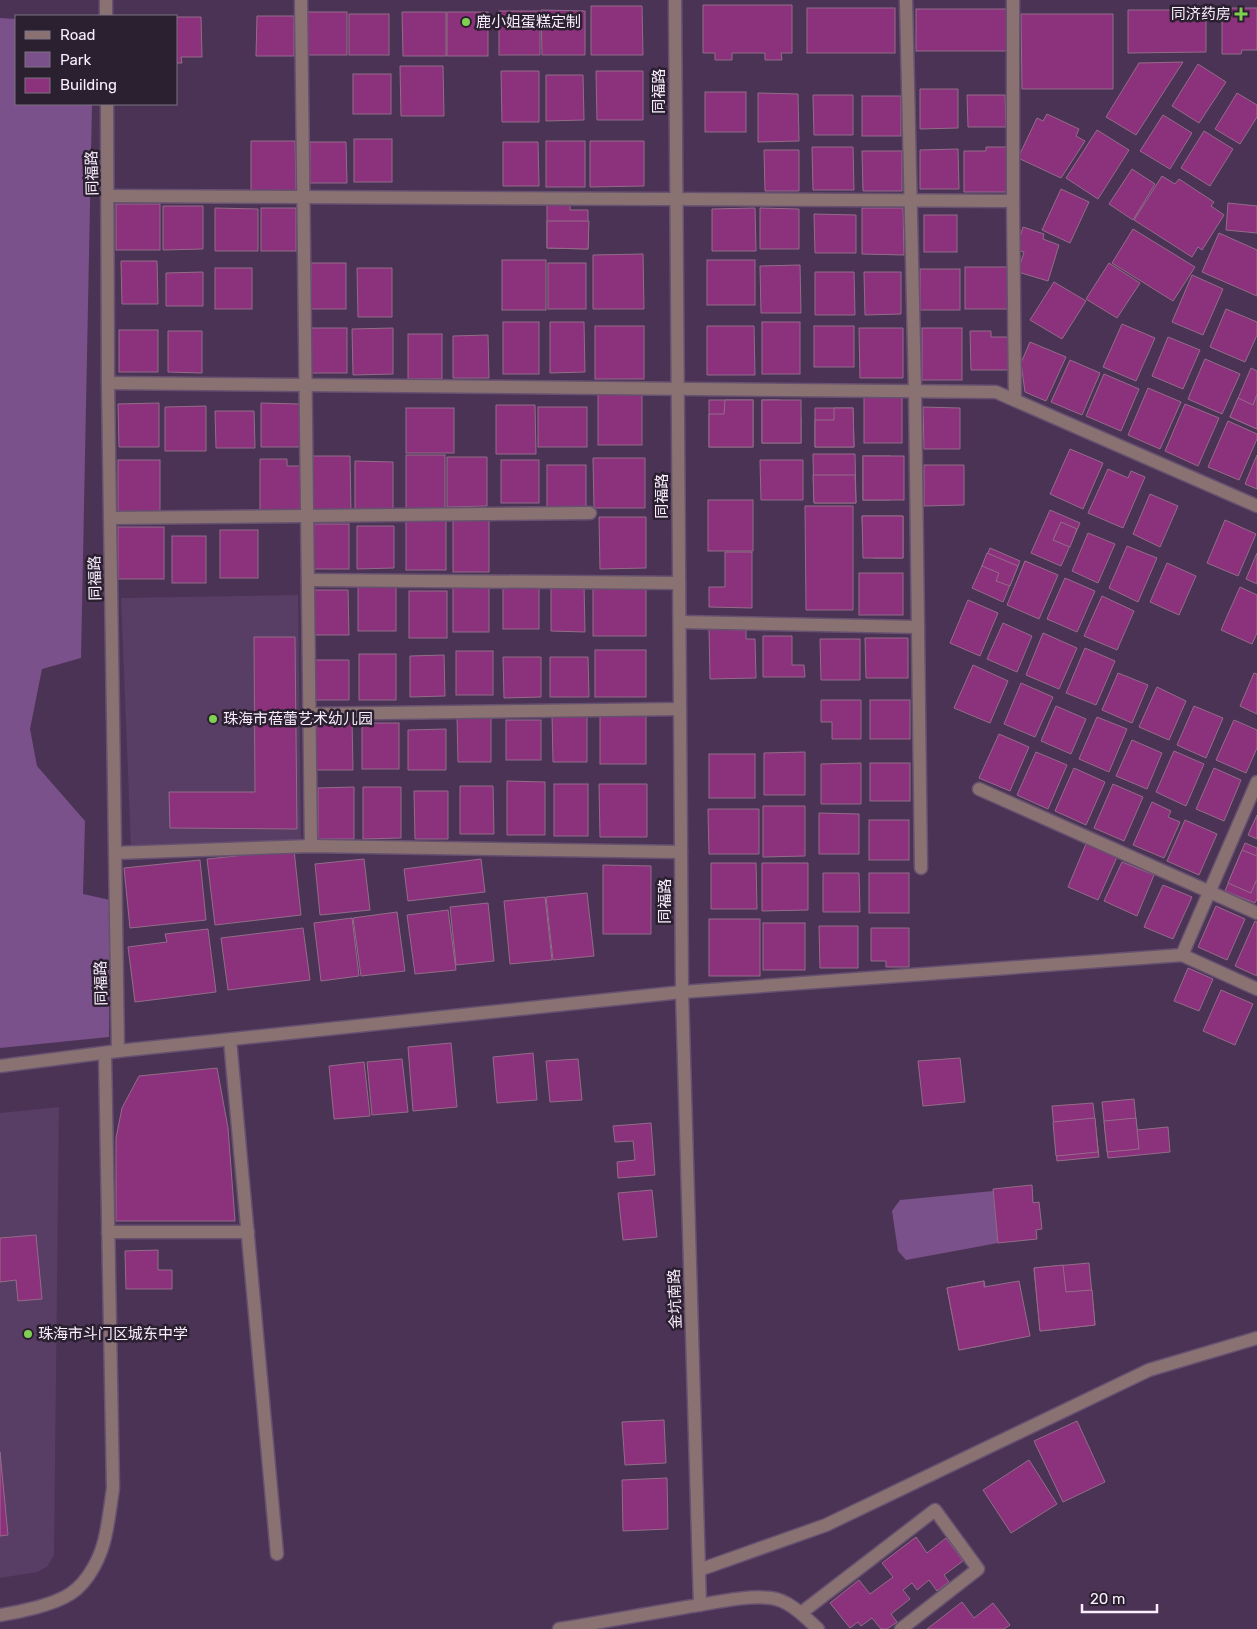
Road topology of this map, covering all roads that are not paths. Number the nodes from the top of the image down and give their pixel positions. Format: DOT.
graph roads {
  1 [pos="106,0"];
  2 [pos="301,0"];
  3 [pos="675,0"];
  4 [pos="906,0"];
  5 [pos="1013,0"];
  6 [pos="106,15"];
  7 [pos="107,105"];
  8 [pos="108,196"];
  9 [pos="303,197"];
  10 [pos="676,199"];
  11 [pos="911,200"];
  12 [pos="1013,201"];
  13 [pos="108,383"];
  14 [pos="305,385"];
  15 [pos="678,390"];
  16 [pos="915,390"];
  17 [pos="1015,400"];
  18 [pos="1257,506"];
  19 [pos="590,513"];
  20 [pos="307,517"];
  21 [pos="110,518"];
  22 [pos="308,580"];
  23 [pos="679,583"];
  24 [pos="680,622"];
  25 [pos="918,628"];
  26 [pos="680,709"];
  27 [pos="309,714"];
  28 [pos="1257,782"];
  29 [pos="979,789"];
  30 [pos="311,846"];
  31 [pos="681,852"];
  32 [pos="115,853"];
  33 [pos="920,868"];
  34 [pos="1209,892"];
  35 [pos="1257,913"];
  36 [pos="1182,955"];
  37 [pos="1257,989"];
  38 [pos="682,992"];
  39 [pos="230,1040"];
  40 [pos="118,1051"];
  41 [pos="105,1054"];
  42 [pos="0,1066"];
  43 [pos="108,1232"];
  44 [pos="248,1232"];
  45 [pos="1257,1338"];
  46 [pos="277,1554"];
  47 [pos="699,1570"];
  48 [pos="700,1605"];
  49 [pos="801,1614"];
  50 [pos="0,1615"];
  51 [pos="560,1629"];
  52 [pos="818,1629"];
  53 [pos="900,1629"];
  1 -- 6 [label="street"];
  2 -- 9 [label="street"];
  3 -- 10 [label="street, 同福路"];
  4 -- 11 [label="street"];
  5 -- 12 [label="street"];
  7 -- 8 [label="street, 同福路"];
  8 -- 9 [label="street"];
  8 -- 13 [label="street, 同福路"];
  9 -- 10 [label="street"];
  9 -- 14 [label="street"];
  10 -- 11 [label="street"];
  10 -- 15 [label="street, 同福路"];
  11 -- 12 [label="street"];
  11 -- 16 [label="street"];
  12 -- 17 [label="street"];
  13 -- 14 [label="street"];
  13 -- 21 [label="street, 同福路"];
  14 -- 15 [label="street"];
  14 -- 20 [label="street"];
  15 -- 16 [label="street"];
  15 -- 23 [label="street, 同福路"];
  16 -- 17 [label="street"];
  16 -- 25 [label="street"];
  17 -- 18 [label="street"];
  19 -- 20 [label="street"];
  20 -- 21 [label="street"];
  20 -- 22 [label="street"];
  21 -- 32 [label="street, 同福路"];
  22 -- 23 [label="street"];
  22 -- 27 [label="street"];
  23 -- 24 [label="street, 同福路"];
  24 -- 25 [label="street"];
  24 -- 26 [label="street, 同福路"];
  25 -- 33 [label="street"];
  26 -- 27 [label="street"];
  26 -- 31 [label="street, 同福路"];
  27 -- 30 [label="street"];
  28 -- 34 [label="street"];
  29 -- 34 [label="street"];
  30 -- 31 [label="street"];
  30 -- 32 [label="street"];
  31 -- 38 [label="street, 同福路"];
  32 -- 40 [label="street, 同福路"];
  34 -- 35 [label="street"];
  34 -- 36 [label="street"];
  36 -- 37 [label="street"];
  36 -- 38 [label="street"];
  38 -- 39 [label="street"];
  38 -- 47 [label="street, 金坑南路"];
  39 -- 40 [label="street"];
  39 -- 44 [label="street"];
  40 -- 41 [label="street"];
  41 -- 42 [label="street"];
  41 -- 43 [label="street"];
  43 -- 44 [label="street"];
  43 -- 50 [label="street"];
  44 -- 46 [label="street"];
  45 -- 47 [label="street"];
  47 -- 48 [label="street, 金坑南路"];
  48 -- 49 [label="street"];
  48 -- 51 [label="street"];
  49 -- 52 [label="street"];
  49 -- 53 [label="street"];
}
